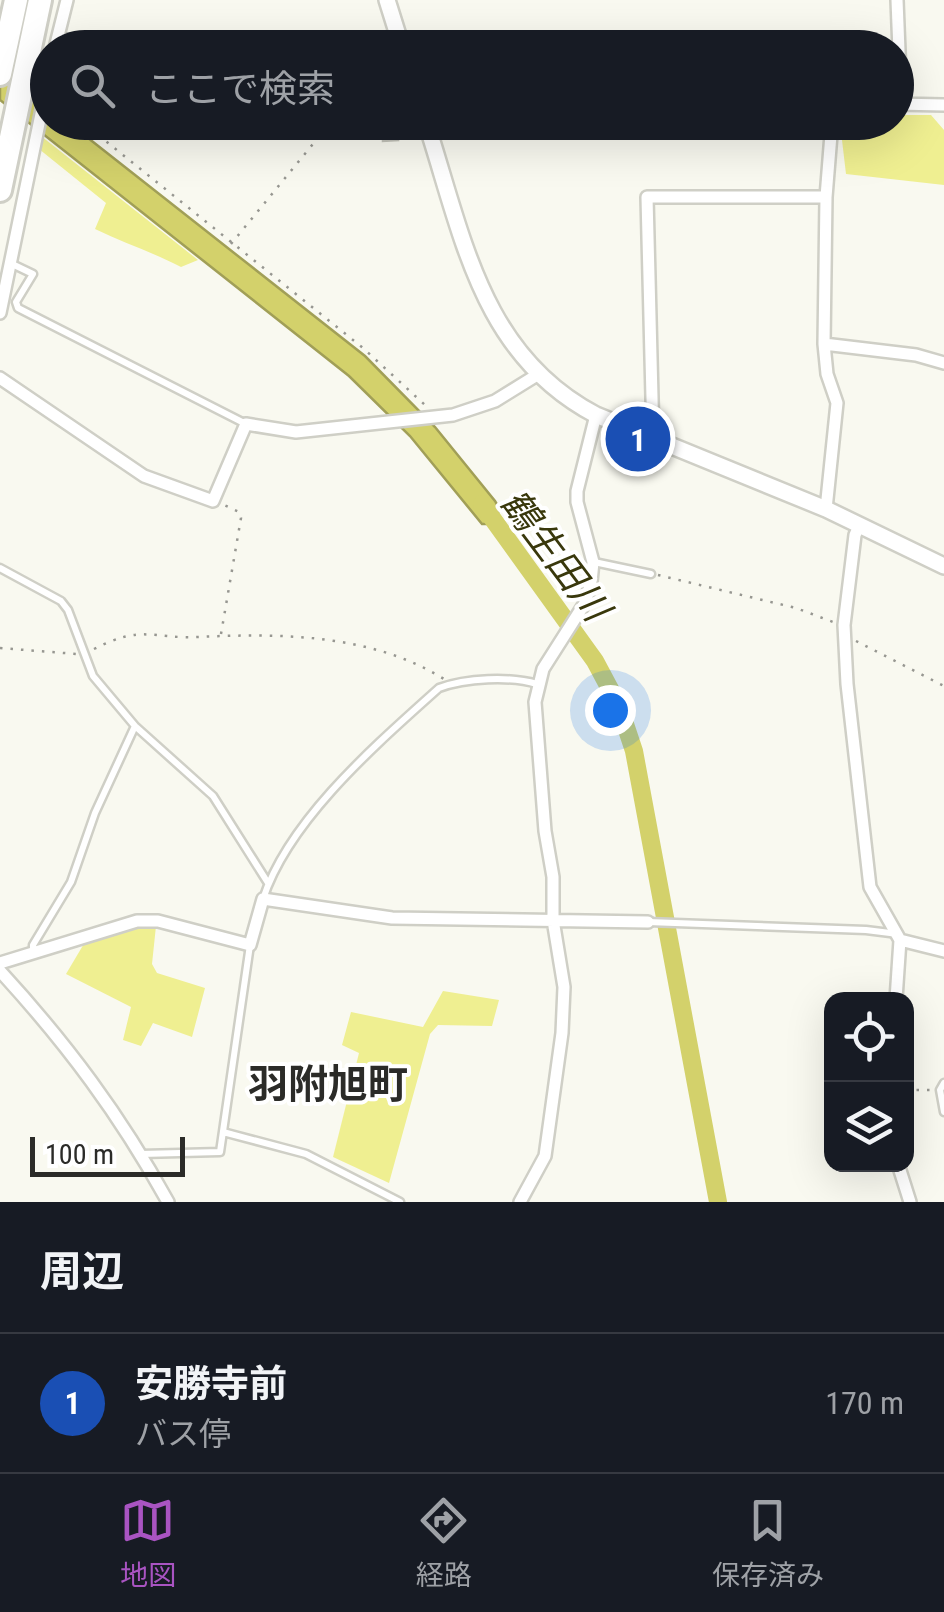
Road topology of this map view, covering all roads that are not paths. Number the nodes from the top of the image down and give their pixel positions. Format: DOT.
graph roads {
  1 [pos="16,0"];
  2 [pos="40,0"];
  3 [pos="67,0"];
  4 [pos="386,0"];
  5 [pos="897,0"];
  6 [pos="33,30"];
  7 [pos="60,30"];
  8 [pos="396,30"];
  9 [pos="898,30"];
  10 [pos="30,42"];
  11 [pos="0,74"];
  12 [pos="914,104"];
  13 [pos="944,105"];
  14 [pos="36,140"];
  15 [pos="432,140"];
  16 [pos="831,140"];
  17 [pos="0,190"];
  18 [pos="826,197"];
  19 [pos="9,263"];
  20 [pos="0,313"];
  21 [pos="824,344"];
  22 [pos="944,362"];
  23 [pos="537,375"];
  24 [pos="0,378"];
  25 [pos="596,415"];
  26 [pos="246,424"];
  27 [pos="653,438"];
  28 [pos="826,510"];
  29 [pos="859,526"];
  30 [pos="593,562"];
  31 [pos="944,566"];
  32 [pos="0,568"];
  33 [pos="652,574"];
  34 [pos="537,684"];
  35 [pos="135,726"];
  36 [pos="268,882"];
  37 [pos="263,898"];
  38 [pos="553,920"];
  39 [pos="652,923"];
  40 [pos="900,937"];
  41 [pos="250,945"];
  42 [pos="944,951"];
  43 [pos="33,952"];
  44 [pos="0,964"];
  45 [pos="0,972"];
  46 [pos="897,992"];
  47 [pos="942,1087"];
  48 [pos="944,1112"];
  49 [pos="223,1132"];
  50 [pos="142,1154"];
  51 [pos="901,1172"];
  52 [pos="168,1202"];
  53 [pos="400,1202"];
  54 [pos="520,1202"];
  55 [pos="910,1202"];
  1 -- 11 [label="highway"];
  2 -- 6 [label="highway"];
  3 -- 7 [label="street"];
  4 -- 8 [label="street"];
  5 -- 9 [label="street"];
  10 -- 17 [label="highway"];
  12 -- 13 [label="street"];
  14 -- 19 [label="street"];
  15 -- 23 [label="street"];
  16 -- 18 [label="street"];
  18 -- 21 [label="street"];
  18 -- 27 [label="street"];
  19 -- 20 [label="street"];
  19 -- 26 [label="lane"];
  21 -- 22 [label="street"];
  21 -- 28 [label="street"];
  23 -- 25 [label="street"];
  23 -- 26 [label="street"];
  24 -- 26 [label="street"];
  25 -- 27 [label="street"];
  25 -- 30 [label="street"];
  27 -- 28 [label="street"];
  28 -- 29 [label="street"];
  29 -- 31 [label="street"];
  29 -- 40 [label="street"];
  30 -- 33 [label="lane"];
  30 -- 34 [label="street"];
  32 -- 35 [label="lane"];
  34 -- 36 [label="lane"];
  34 -- 38 [label="street"];
  35 -- 36 [label="lane"];
  35 -- 43 [label="lane"];
  36 -- 37 [label="lane"];
  37 -- 38 [label="street"];
  37 -- 41 [label="street"];
  38 -- 39 [label="street"];
  38 -- 54 [label="street"];
  39 -- 40 [label="lane"];
  40 -- 42 [label="street"];
  40 -- 46 [label="street"];
  41 -- 43 [label="street"];
  41 -- 49 [label="lane"];
  43 -- 44 [label="street"];
  45 -- 50 [label="street"];
  47 -- 48 [label="lane"];
  49 -- 50 [label="lane"];
  49 -- 53 [label="lane"];
  50 -- 52 [label="street"];
  51 -- 55 [label="street"];
}
